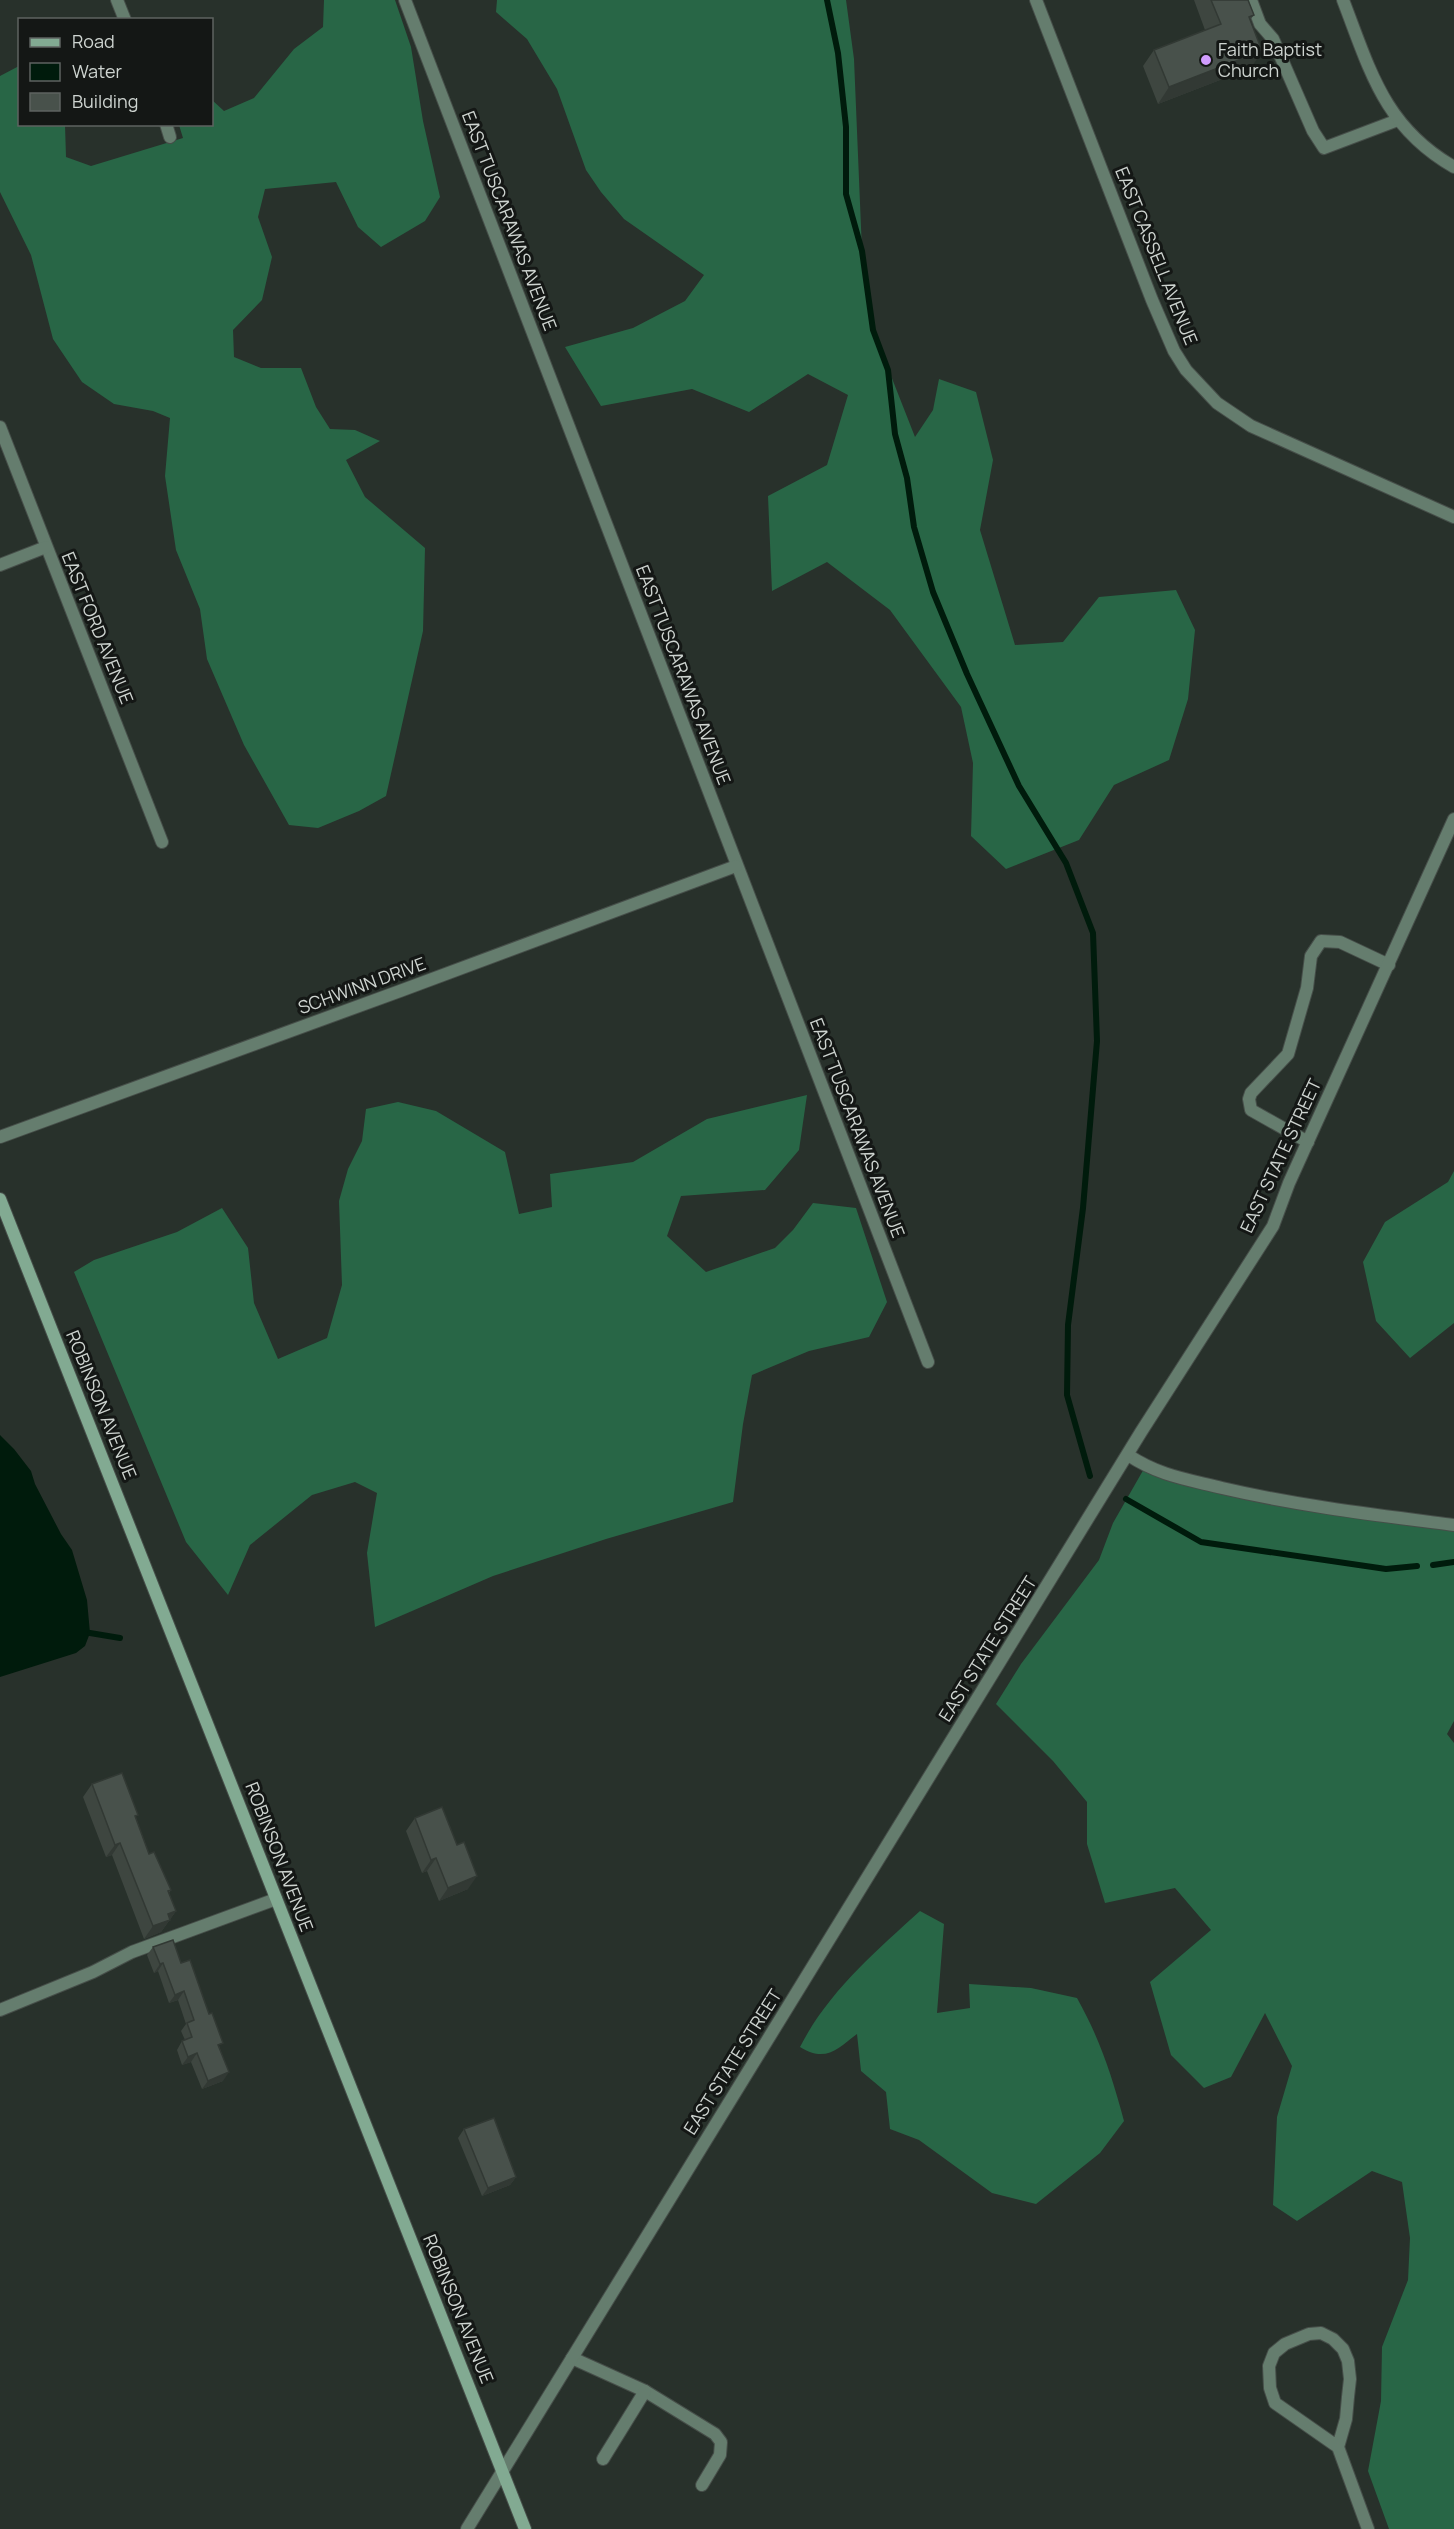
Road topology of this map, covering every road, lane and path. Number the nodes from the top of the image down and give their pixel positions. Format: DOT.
graph roads {
  1 [pos="117,0"];
  2 [pos="405,0"];
  3 [pos="1036,0"];
  4 [pos="1251,0"];
  5 [pos="1343,0"];
  6 [pos="124,18"];
  7 [pos="1398,120"];
  8 [pos="1454,167"];
  9 [pos="0,427"];
  10 [pos="1454,517"];
  11 [pos="46,547"];
  12 [pos="0,565"];
  13 [pos="1454,819"];
  14 [pos="162,842"];
  15 [pos="736,866"];
  16 [pos="1389,965"];
  17 [pos="0,1137"];
  18 [pos="1308,1142"];
  19 [pos="0,1199"];
  20 [pos="928,1362"];
  21 [pos="1128,1455"];
  22 [pos="1454,1525"];
  23 [pos="276,1899"];
  24 [pos="0,2010"];
  25 [pos="572,2358"];
  26 [pos="645,2391"];
  27 [pos="1338,2447"];
  28 [pos="603,2459"];
  29 [pos="503,2471"];
  30 [pos="702,2485"];
  31 [pos="467,2529"];
  32 [pos="525,2529"];
  33 [pos="1368,2529"];
  1 -- 6 [label="street"];
  2 -- 15 [label="street, EAST TUSCARAWAS AVENUE"];
  3 -- 10 [label="street, EAST CASSELL AVENUE"];
  4 -- 7 [label="street"];
  5 -- 7 [label="street"];
  7 -- 8 [label="street"];
  9 -- 11 [label="street, EAST FORD AVENUE"];
  11 -- 12 [label="street"];
  11 -- 14 [label="street, EAST FORD AVENUE"];
  13 -- 16 [label="street, EAST STATE STREET"];
  15 -- 17 [label="street, SCHWINN DRIVE"];
  15 -- 20 [label="street, EAST TUSCARAWAS AVENUE"];
  16 -- 18 [label="street, EAST STATE STREET"];
  16 -- 18 [label="street"];
  18 -- 21 [label="street, EAST STATE STREET"];
  19 -- 23 [label="main road, ROBINSON AVENUE"];
  21 -- 22 [label="street"];
  21 -- 25 [label="street, EAST STATE STREET"];
  23 -- 24 [label="street"];
  23 -- 29 [label="main road, ROBINSON AVENUE"];
  25 -- 26 [label="street"];
  25 -- 29 [label="street, EAST STATE STREET"];
  26 -- 28 [label="street"];
  26 -- 30 [label="street"];
  27 -- 27 [label="street"];
  27 -- 33 [label="street"];
  29 -- 31 [label="street, EAST STATE STREET"];
  29 -- 32 [label="main road, ROBINSON AVENUE"];
}
